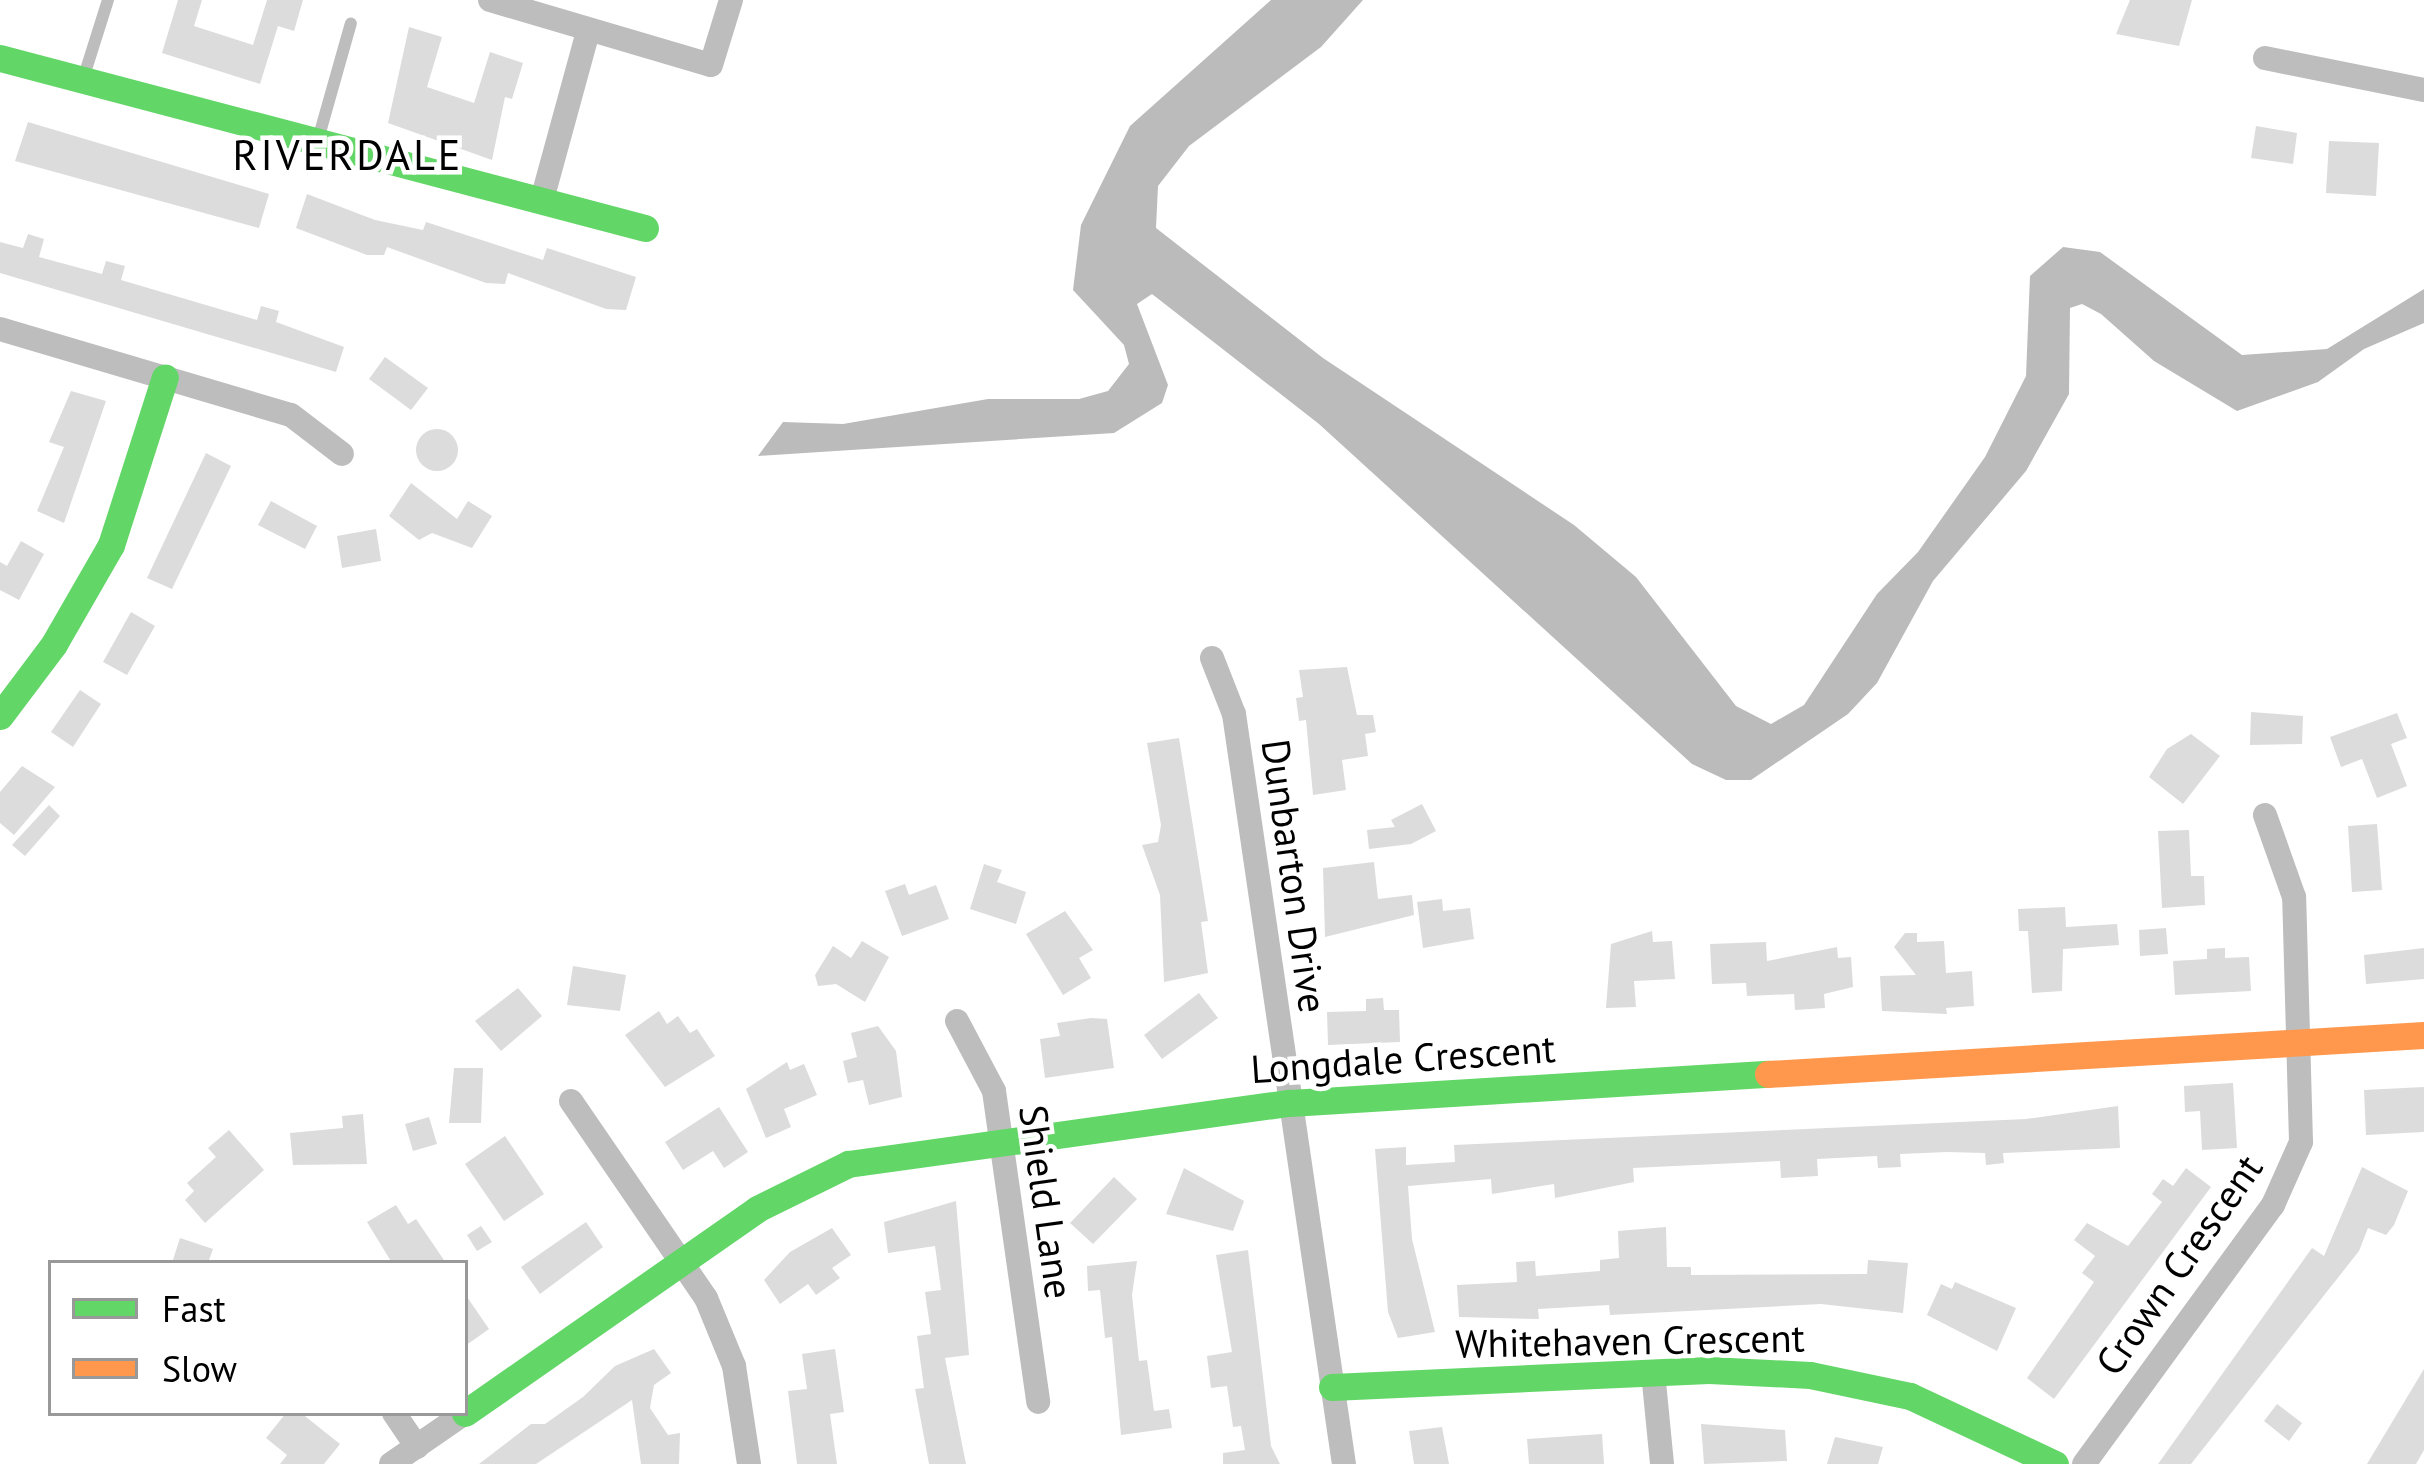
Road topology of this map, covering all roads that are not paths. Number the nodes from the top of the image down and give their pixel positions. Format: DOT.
graph roads {
  1 [pos="108,0"];
  2 [pos="490,0"];
  3 [pos="731,0"];
  4 [pos="351,23"];
  5 [pos="588,31"];
  6 [pos="0,58"];
  7 [pos="2265,58"];
  8 [pos="82,82"];
  9 [pos="2424,90"];
  10 [pos="317,143"];
  11 [pos="543,196"];
  12 [pos="645,228"];
  13 [pos="0,328"];
  14 [pos="165,377"];
  15 [pos="342,454"];
  16 [pos="1212,658"];
  17 [pos="0,716"];
  18 [pos="2265,814"];
  19 [pos="957,1021"];
  20 [pos="2424,1035"];
  21 [pos="2301,1042"];
  22 [pos="571,1101"];
  23 [pos="1290,1103"];
  24 [pos="1001,1142"];
  25 [pos="679,1262"];
  26 [pos="1653,1372"];
  27 [pos="1332,1387"];
  28 [pos="1038,1402"];
  29 [pos="468,1411"];
  30 [pos="396,1416"];
  31 [pos="461,1416"];
  32 [pos="417,1447"];
  33 [pos="391,1464"];
  34 [pos="749,1464"];
  35 [pos="1344,1464"];
  36 [pos="1662,1464"];
  37 [pos="2055,1464"];
  38 [pos="2084,1464"];
  1 -- 8 [label="lane"];
  2 -- 5 [label="street"];
  3 -- 5 [label="street"];
  4 -- 10 [label="lane"];
  5 -- 11 [label="street"];
  6 -- 8 [label="street"];
  7 -- 9 [label="street"];
  8 -- 10 [label="street"];
  10 -- 11 [label="street"];
  11 -- 12 [label="street"];
  13 -- 14 [label="street"];
  14 -- 15 [label="street"];
  14 -- 17 [label="street"];
  16 -- 23 [label="street, Dunbarton Drive"];
  18 -- 21 [label="street, Crown Crescent"];
  19 -- 24 [label="street, Shield Lane"];
  20 -- 21 [label="street, Longdale Crescent"];
  21 -- 23 [label="street, Longdale Crescent"];
  21 -- 38 [label="street, Crown Crescent"];
  22 -- 25 [label="street"];
  23 -- 24 [label="street, Longdale Crescent"];
  23 -- 27 [label="street, Dunbarton Drive"];
  24 -- 25 [label="street, Longdale Crescent"];
  24 -- 28 [label="street, Shield Lane"];
  25 -- 29 [label="street, Longdale Crescent"];
  25 -- 34 [label="street"];
  26 -- 27 [label="street, Whitehaven Crescent"];
  26 -- 36 [label="street"];
  26 -- 37 [label="street, Whitehaven Crescent"];
  27 -- 35 [label="street, Dunbarton Drive"];
  30 -- 32 [label="street"];
  31 -- 32 [label="street, Longdale Crescent"];
  32 -- 33 [label="street, Longdale Crescent"];
}
